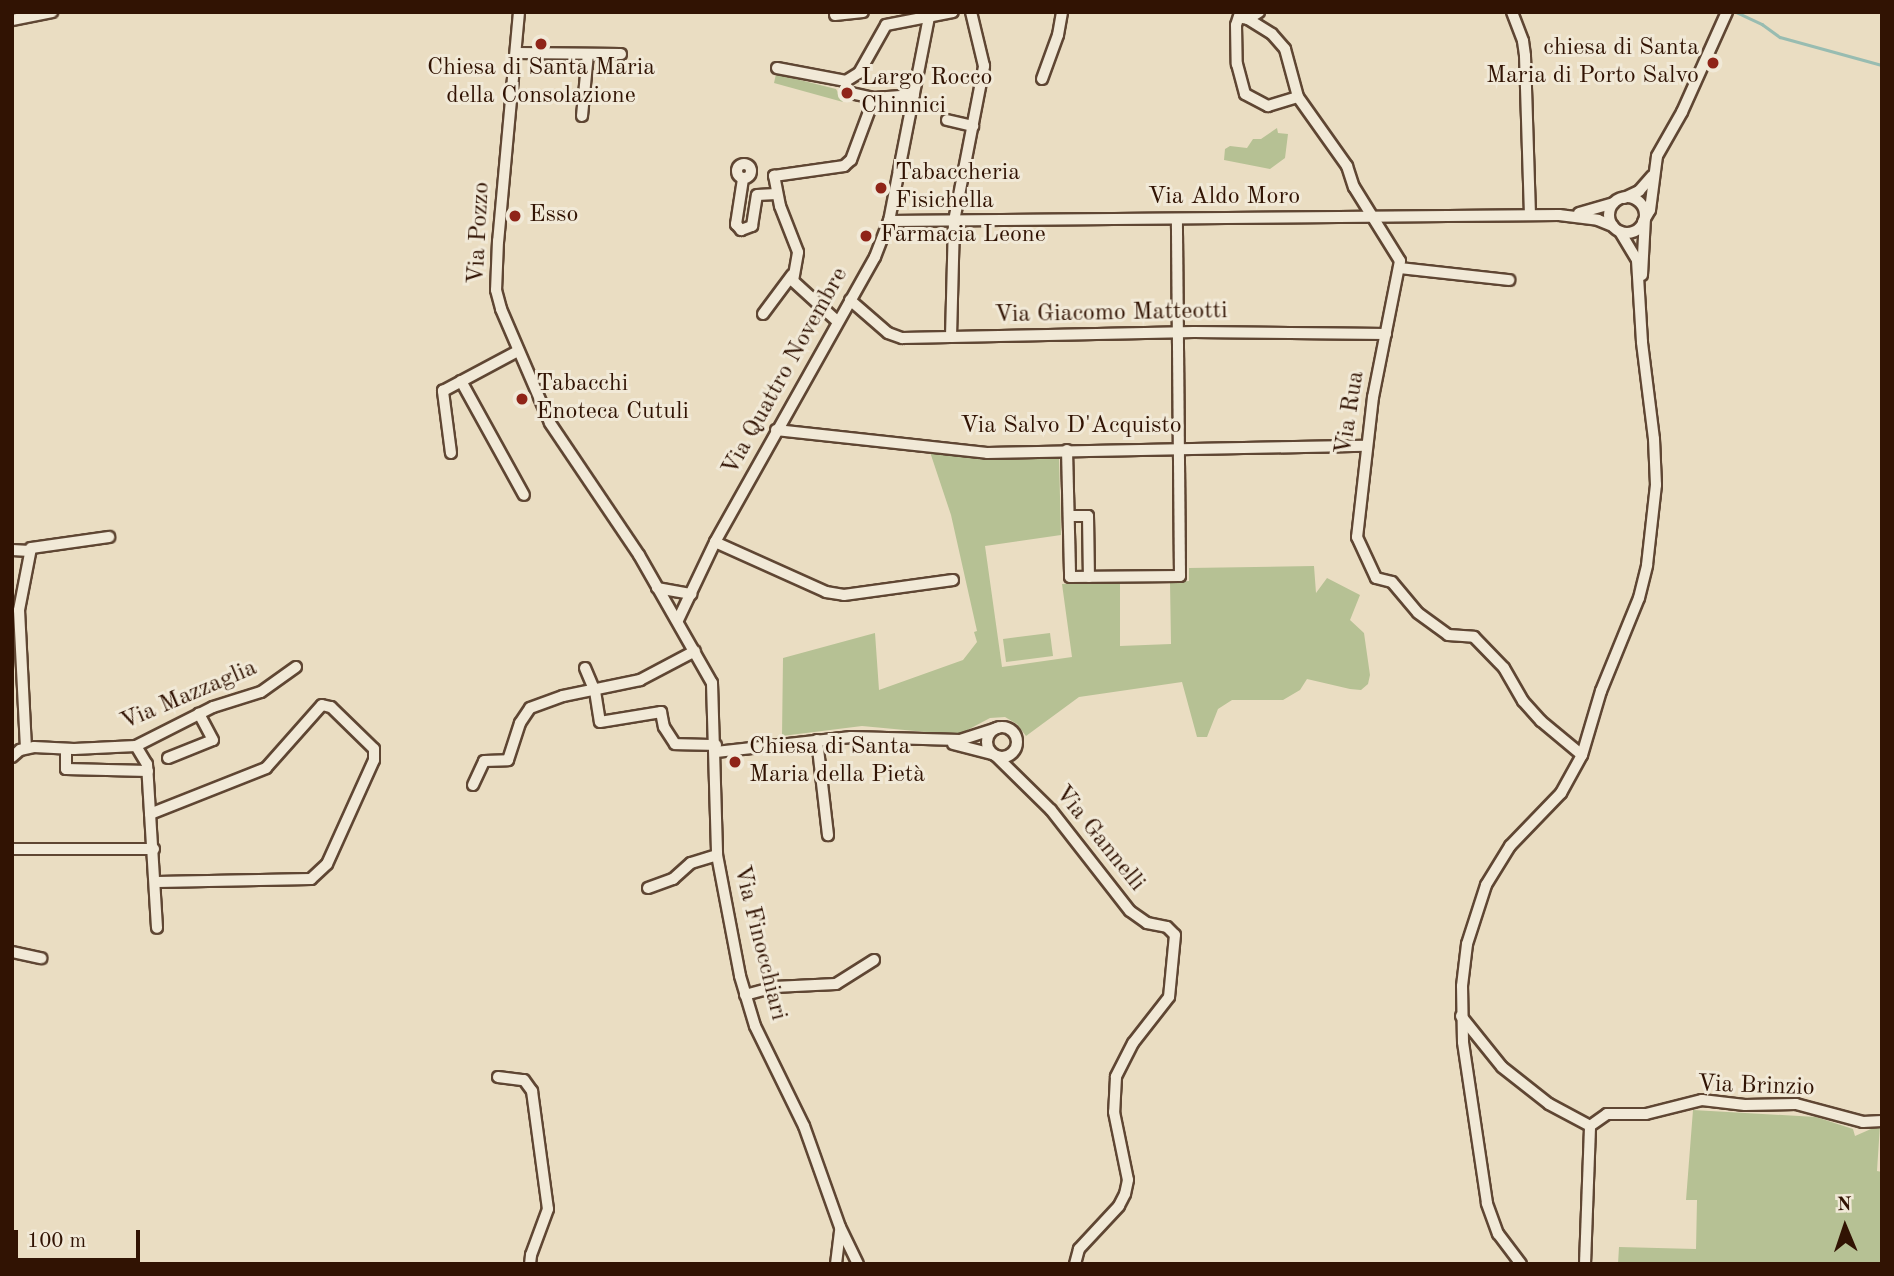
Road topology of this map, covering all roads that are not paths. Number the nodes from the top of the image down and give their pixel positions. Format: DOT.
graph roads {
  1 [pos="52,12"];
  2 [pos="519,12"];
  3 [pos="863,12"];
  4 [pos="888,12"];
  5 [pos="953,12"];
  6 [pos="971,12"];
  7 [pos="1062,12"];
  8 [pos="1259,12"];
  9 [pos="1512,12"];
  10 [pos="1726,14"];
  11 [pos="835,15"];
  12 [pos="930,15"];
  13 [pos="1241,16"];
  14 [pos="12,20"];
  15 [pos="889,25"];
  16 [pos="517,53"];
  17 [pos="588,54"];
  18 [pos="621,54"];
  19 [pos="777,68"];
  20 [pos="1042,79"];
  21 [pos="846,81"];
  22 [pos="914,95"];
  23 [pos="1298,97"];
  24 [pos="874,98"];
  25 [pos="582,116"];
  26 [pos="947,120"];
  27 [pos="972,126"];
  28 [pos="1654,174"];
  29 [pos="774,176"];
  30 [pos="776,194"];
  31 [pos="1619,201"];
  32 [pos="1530,215"];
  33 [pos="1559,215"];
  34 [pos="1373,218"];
  35 [pos="1177,219"];
  36 [pos="1644,219"];
  37 [pos="889,221"];
  38 [pos="954,221"];
  39 [pos="1616,229"];
  40 [pos="1400,268"];
  41 [pos="792,275"];
  42 [pos="1509,280"];
  43 [pos="1640,285"];
  44 [pos="850,300"];
  45 [pos="764,314"];
  46 [pos="837,321"];
  47 [pos="1178,333"];
  48 [pos="1386,334"];
  49 [pos="951,337"];
  50 [pos="516,352"];
  51 [pos="461,381"];
  52 [pos="776,430"];
  53 [pos="1366,446"];
  54 [pos="1179,448"];
  55 [pos="1067,450"];
  56 [pos="451,453"];
  57 [pos="524,495"];
  58 [pos="1069,516"];
  59 [pos="109,537"];
  60 [pos="715,542"];
  61 [pos="12,550"];
  62 [pos="30,551"];
  63 [pos="1089,577"];
  64 [pos="953,580"];
  65 [pos="657,588"];
  66 [pos="691,594"];
  67 [pos="678,620"];
  68 [pos="17,645"];
  69 [pos="695,651"];
  70 [pos="296,667"];
  71 [pos="585,668"];
  72 [pos="595,691"];
  73 [pos="199,714"];
  74 [pos="999,728"];
  75 [pos="817,740"];
  76 [pos="934,741"];
  77 [pos="1016,745"];
  78 [pos="136,746"];
  79 [pos="26,748"];
  80 [pos="716,748"];
  81 [pos="66,749"];
  82 [pos="995,755"];
  83 [pos="1582,755"];
  84 [pos="12,757"];
  85 [pos="167,758"];
  86 [pos="148,771"];
  87 [pos="473,785"];
  88 [pos="1031,789"];
  89 [pos="150,814"];
  90 [pos="828,835"];
  91 [pos="12,849"];
  92 [pos="154,849"];
  93 [pos="717,855"];
  94 [pos="157,882"];
  95 [pos="648,888"];
  96 [pos="157,928"];
  97 [pos="12,952"];
  98 [pos="41,958"];
  99 [pos="874,960"];
  100 [pos="745,995"];
  101 [pos="1461,1016"];
  102 [pos="498,1077"];
  103 [pos="1882,1121"];
  104 [pos="1590,1126"];
  105 [pos="840,1227"];
  106 [pos="855,1263"];
  107 [pos="530,1264"];
  108 [pos="836,1264"];
  109 [pos="1075,1264"];
  110 [pos="1521,1264"];
  111 [pos="1585,1264"];
  1 -- 14 [label="street"];
  2 -- 16 [label="street, Via Pozzo"];
  3 -- 11 [label="street"];
  4 -- 15 [label="street"];
  5 -- 12 [label="street"];
  6 -- 27 [label="street"];
  7 -- 20 [label="street"];
  8 -- 13 [label="street"];
  9 -- 32 [label="street"];
  10 -- 28 [label="street"];
  12 -- 15 [label="street"];
  12 -- 22 [label="street, Via Quattro Novembre"];
  13 -- 23 [label="street"];
  13 -- 23 [label="street"];
  15 -- 21 [label="street"];
  16 -- 17 [label="street"];
  16 -- 50 [label="street, Via Pozzo"];
  17 -- 18 [label="street"];
  17 -- 25 [label="street"];
  19 -- 21 [label="street"];
  21 -- 24 [label="street"];
  22 -- 24 [label="street"];
  22 -- 37 [label="street, Via Quattro Novembre"];
  23 -- 34 [label="street"];
  24 -- 29 [label="street"];
  26 -- 27 [label="street"];
  27 -- 38 [label="street"];
  28 -- 31 [label="street"];
  28 -- 36 [label="street"];
  29 -- 30 [label="street"];
  29 -- 30 [label="street"];
  30 -- 41 [label="street"];
  31 -- 33 [label="street"];
  31 -- 36 [label="street"];
  31 -- 39 [label="street"];
  32 -- 33 [label="street, Via Aldo Moro"];
  32 -- 34 [label="street, Via Aldo Moro"];
  33 -- 39 [label="street"];
  34 -- 35 [label="street, Via Aldo Moro"];
  34 -- 40 [label="street"];
  35 -- 38 [label="street, Via Aldo Moro"];
  35 -- 47 [label="street"];
  36 -- 39 [label="street"];
  36 -- 43 [label="street"];
  37 -- 38 [label="street, Via Aldo Moro"];
  37 -- 44 [label="street, Via Quattro Novembre"];
  38 -- 49 [label="street"];
  39 -- 43 [label="street"];
  40 -- 42 [label="street"];
  40 -- 48 [label="street, Via Rua"];
  41 -- 45 [label="street"];
  41 -- 46 [label="street"];
  43 -- 83 [label="street"];
  44 -- 46 [label="street, Via Quattro Novembre"];
  44 -- 49 [label="street, Via Giacomo Matteotti"];
  46 -- 52 [label="street, Via Quattro Novembre"];
  47 -- 48 [label="street, Via Giacomo Matteotti"];
  47 -- 49 [label="street, Via Giacomo Matteotti"];
  47 -- 54 [label="street"];
  48 -- 53 [label="street, Via Rua"];
  50 -- 51 [label="street"];
  50 -- 65 [label="street, Via Pozzo"];
  51 -- 56 [label="street"];
  51 -- 57 [label="street"];
  52 -- 55 [label="street, Via Salvo D'Acquisto"];
  52 -- 60 [label="street, Via Quattro Novembre"];
  53 -- 54 [label="street, Via Salvo D'Acquisto"];
  53 -- 83 [label="street, Via Rua"];
  54 -- 55 [label="street, Via Salvo D'Acquisto"];
  54 -- 63 [label="street"];
  55 -- 58 [label="street"];
  58 -- 63 [label="street"];
  58 -- 63 [label="street"];
  59 -- 62 [label="street"];
  60 -- 64 [label="street"];
  60 -- 66 [label="street, Via Quattro Novembre"];
  61 -- 62 [label="street"];
  62 -- 68 [label="street"];
  65 -- 66 [label="street"];
  65 -- 67 [label="street, Via Pozzo"];
  66 -- 67 [label="street, Via Quattro Novembre"];
  67 -- 69 [label="street, Via Finocchiari"];
  68 -- 79 [label="street"];
  69 -- 72 [label="street"];
  69 -- 80 [label="street, Via Finocchiari"];
  70 -- 73 [label="street, Via Mazzaglia"];
  71 -- 72 [label="street"];
  72 -- 80 [label="street"];
  72 -- 87 [label="street"];
  73 -- 78 [label="street, Via Mazzaglia"];
  73 -- 85 [label="street"];
  74 -- 76 [label="street"];
  74 -- 77 [label="street"];
  74 -- 82 [label="street"];
  75 -- 76 [label="street"];
  75 -- 80 [label="street"];
  75 -- 90 [label="street"];
  76 -- 82 [label="street"];
  77 -- 82 [label="street"];
  77 -- 88 [label="street, Via Gannelli"];
  78 -- 81 [label="street, Via Mazzaglia"];
  78 -- 86 [label="street"];
  79 -- 81 [label="street, Via Mazzaglia"];
  79 -- 84 [label="street"];
  80 -- 93 [label="street, Via Finocchiari"];
  81 -- 86 [label="street"];
  82 -- 88 [label="street, Via Gannelli"];
  83 -- 101 [label="street"];
  86 -- 89 [label="street"];
  88 -- 109 [label="street, Via Gannelli"];
  89 -- 92 [label="street"];
  89 -- 94 [label="street"];
  91 -- 92 [label="street"];
  92 -- 94 [label="street"];
  93 -- 95 [label="street"];
  93 -- 100 [label="street, Via Finocchiari"];
  94 -- 96 [label="street"];
  97 -- 98 [label="street"];
  99 -- 100 [label="street"];
  100 -- 105 [label="street, Via Finocchiari"];
  101 -- 104 [label="street"];
  101 -- 110 [label="street"];
  102 -- 107 [label="street"];
  103 -- 104 [label="street, Via Brinzio"];
  104 -- 111 [label="street"];
  105 -- 106 [label="street, Via Finocchiari"];
  105 -- 108 [label="street"];
}
